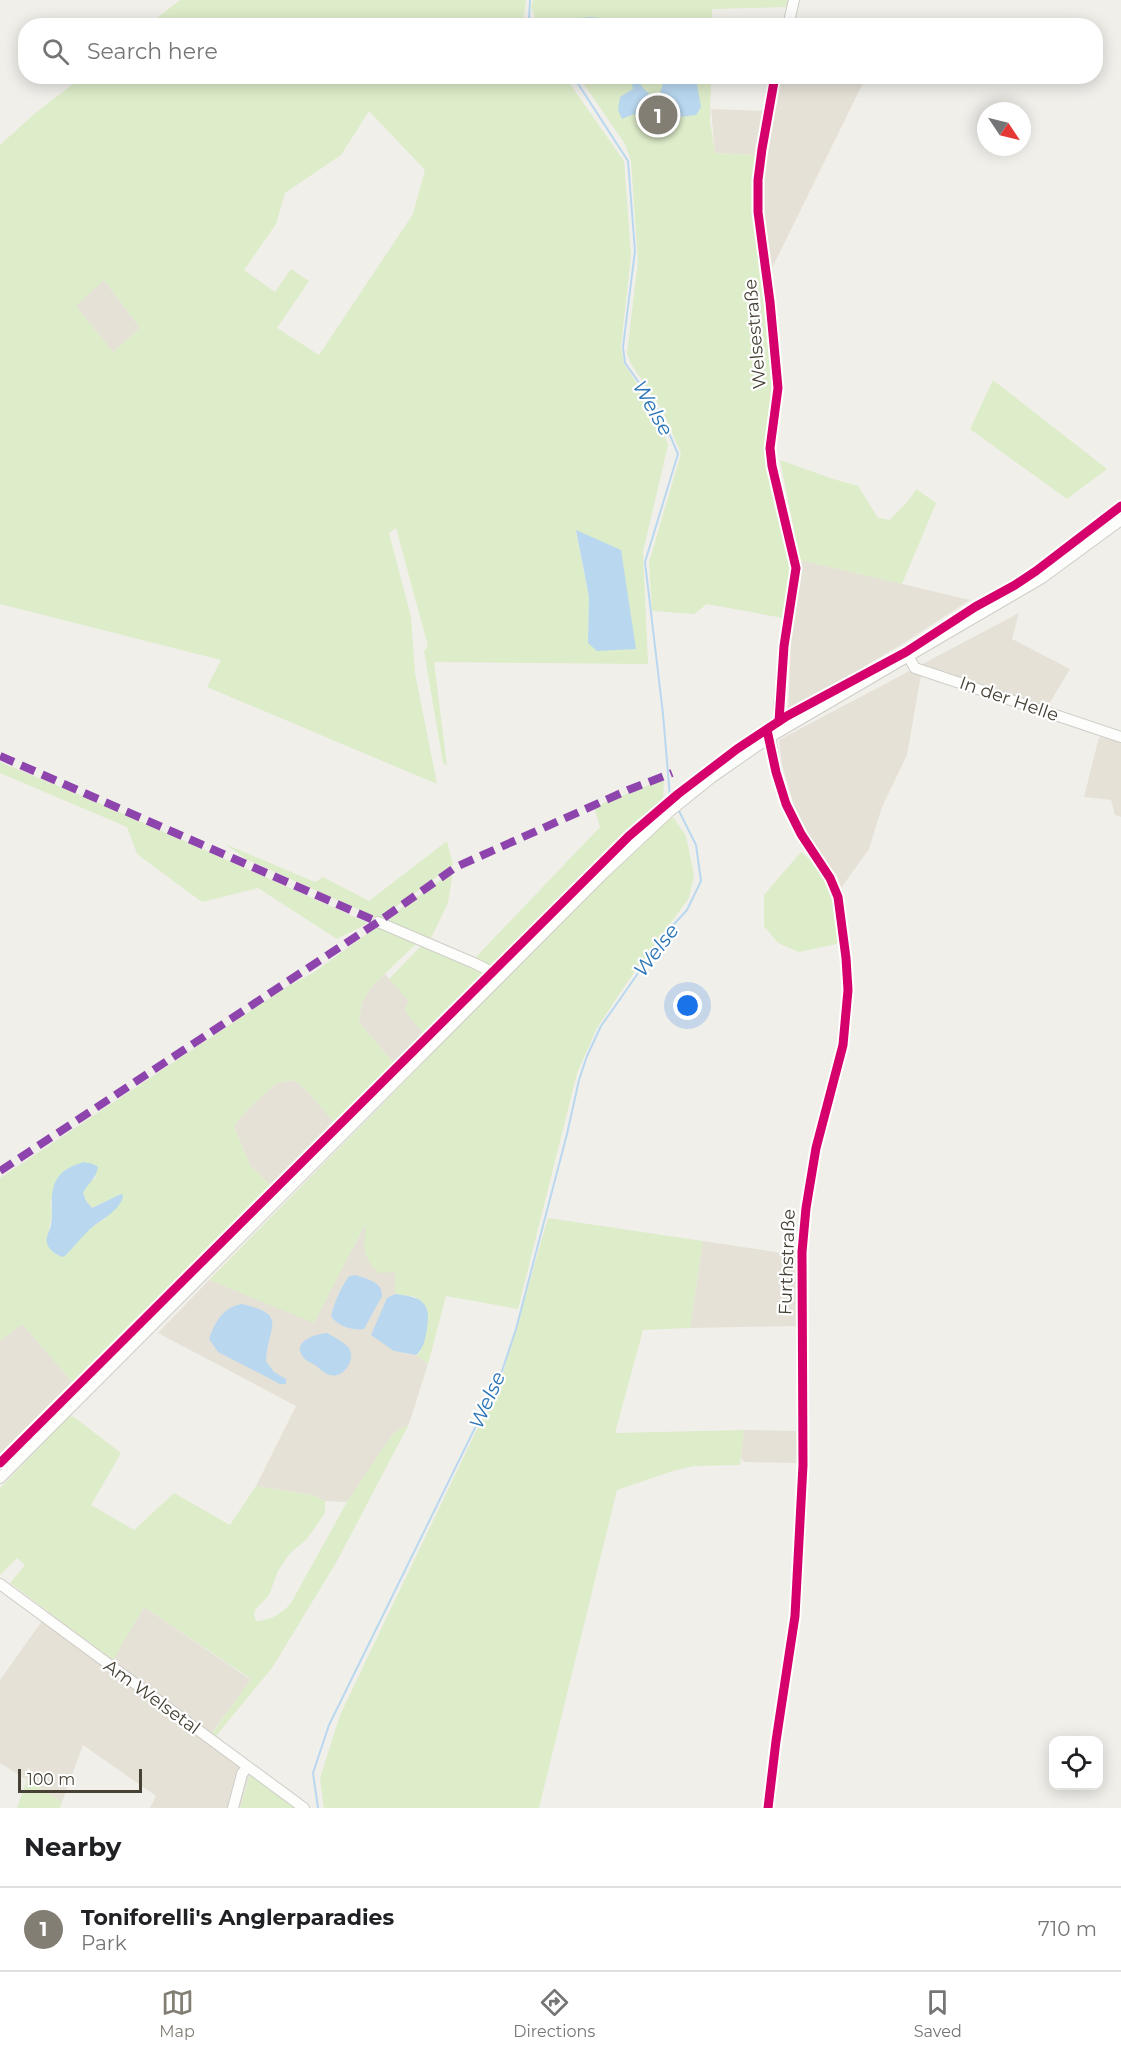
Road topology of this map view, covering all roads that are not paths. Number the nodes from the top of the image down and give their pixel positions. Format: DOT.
graph roads {
  1 [pos="794,0"];
  2 [pos="790,18"];
  3 [pos="774,84"];
  4 [pos="1121,520"];
  5 [pos="907,655"];
  6 [pos="783,729"];
  7 [pos="770,737"];
  8 [pos="1121,737"];
  9 [pos="378,922"];
  10 [pos="499,978"];
  11 [pos="0,1478"];
  12 [pos="0,1584"];
  13 [pos="247,1767"];
  14 [pos="233,1808"];
  15 [pos="304,1808"];
  16 [pos="768,1808"];
  1 -- 2 [label="street"];
  3 -- 6 [label="street, Welsestraße"];
  4 -- 5 [label="street"];
  5 -- 6 [label="street"];
  5 -- 8 [label="street, In der Helle"];
  6 -- 7 [label="street"];
  7 -- 10 [label="street"];
  7 -- 16 [label="street, Furthstraße"];
  9 -- 10 [label="street"];
  10 -- 11 [label="street"];
  12 -- 13 [label="street, Am Welsetal"];
  13 -- 14 [label="street"];
  13 -- 15 [label="street, Am Welsetal"];
}
